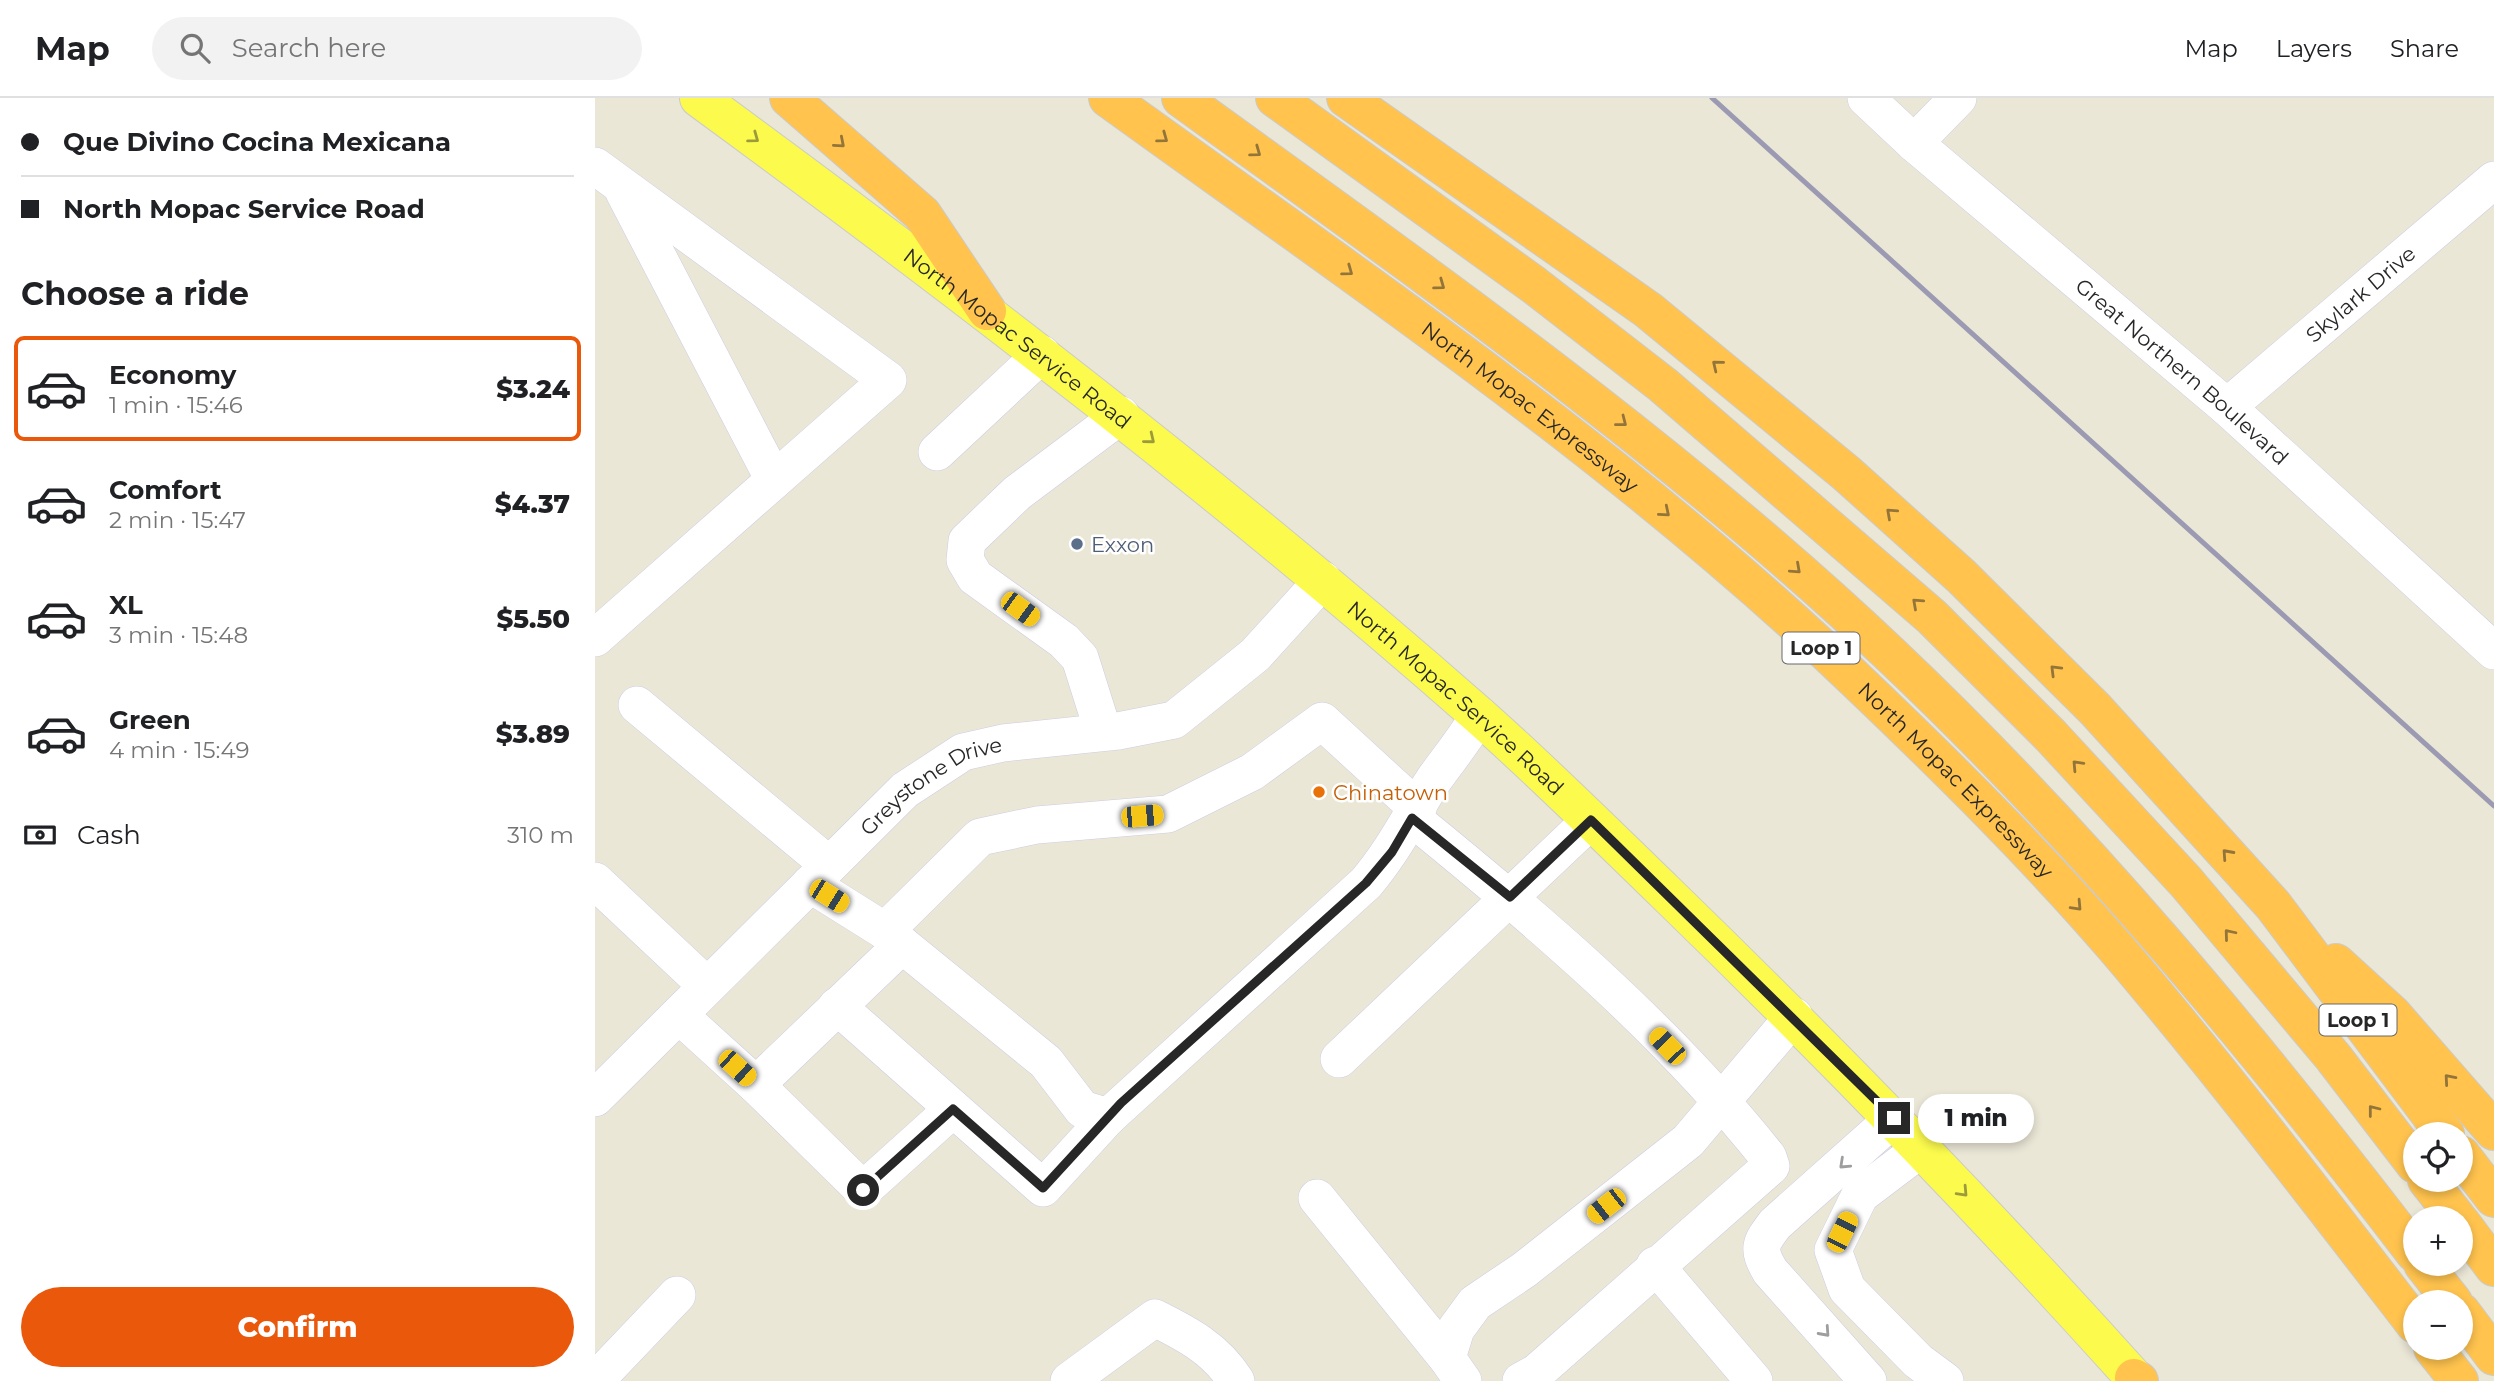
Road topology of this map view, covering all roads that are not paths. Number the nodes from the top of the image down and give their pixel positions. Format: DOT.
graph roads {
  1 [pos="699,98"];
  2 [pos="789,98"];
  3 [pos="1108,98"];
  4 [pos="1181,98"];
  5 [pos="1275,98"];
  6 [pos="1346,98"];
  7 [pos="1866,98"];
  8 [pos="1958,98"];
  9 [pos="1914,143"];
  10 [pos="607,175"];
  11 [pos="2494,180"];
  12 [pos="986,311"];
  13 [pos="1042,354"];
  14 [pos="2227,407"];
  15 [pos="1121,415"];
  16 [pos="937,452"];
  17 [pos="774,480"];
  18 [pos="1323,580"];
  19 [pos="596,636"];
  20 [pos="2494,651"];
  21 [pos="637,705"];
  22 [pos="1479,715"];
  23 [pos="1103,731"];
  24 [pos="1415,813"];
  25 [pos="1591,820"];
  26 [pos="820,874"];
  27 [pos="595,881"];
  28 [pos="1510,897"];
  29 [pos="2273,905"];
  30 [pos="893,938"];
  31 [pos="707,986"];
  32 [pos="837,1006"];
  33 [pos="679,1014"];
  34 [pos="1794,1016"];
  35 [pos="1339,1059"];
  36 [pos="757,1085"];
  37 [pos="595,1098"];
  38 [pos="1721,1102"];
  39 [pos="953,1109"];
  40 [pos="1108,1117"];
  41 [pos="1894,1118"];
  42 [pos="2436,1122"];
  43 [pos="2494,1130"];
  44 [pos="1923,1148"];
  45 [pos="2403,1148"];
  46 [pos="2473,1171"];
  47 [pos="2436,1192"];
  48 [pos="1317,1198"];
  49 [pos="2494,1198"];
  50 [pos="2448,1206"];
  51 [pos="2403,1237"];
  52 [pos="2473,1239"];
  53 [pos="1833,1250"];
  54 [pos="1655,1265"];
  55 [pos="2494,1267"];
  56 [pos="2432,1276"];
  57 [pos="2444,1290"];
  58 [pos="1790,1294"];
  59 [pos="677,1295"];
  60 [pos="2403,1309"];
  61 [pos="2473,1328"];
  62 [pos="2494,1356"];
  63 [pos="2442,1360"];
  64 [pos="1455,1370"];
  65 [pos="2135,1380"];
  66 [pos="595,1381"];
  67 [pos="1069,1381"];
  68 [pos="1236,1381"];
  69 [pos="1521,1381"];
  70 [pos="1754,1381"];
  71 [pos="1868,1381"];
  72 [pos="1945,1381"];
  73 [pos="2459,1381"];
  1 -- 12 [label="main road, North Mopac Service Road, one-way"];
  2 -- 12 [label="highway, one-way"];
  3 -- 60 [label="highway, North Mopac Expressway / Loop 1, one-way"];
  4 -- 51 [label="highway, one-way"];
  45 -- 5 [label="highway, one-way"];
  29 -- 6 [label="highway, Loop 1, one-way"];
  7 -- 9 [label="street, Great Northern Boulevard"];
  8 -- 9 [label="street"];
  9 -- 14 [label="street, Great Northern Boulevard"];
  10 -- 17 [label="street"];
  10 -- 17 [label="street"];
  11 -- 14 [label="street, Skylark Drive"];
  12 -- 13 [label="main road, North Mopac Service Road"];
  13 -- 15 [label="main road, North Mopac Service Road"];
  13 -- 16 [label="street"];
  14 -- 20 [label="street, Great Northern Boulevard"];
  15 -- 18 [label="main road, North Mopac Service Road, one-way"];
  15 -- 23 [label="street"];
  17 -- 19 [label="street"];
  18 -- 22 [label="main road, North Mopac Service Road"];
  18 -- 23 [label="street, Greystone Drive"];
  21 -- 26 [label="street"];
  22 -- 24 [label="street"];
  22 -- 25 [label="main road, North Mopac Service Road"];
  23 -- 26 [label="street, Greystone Drive"];
  24 -- 28 [label="street"];
  24 -- 30 [label="street"];
  24 -- 40 [label="street"];
  25 -- 28 [label="street"];
  25 -- 34 [label="main road, North Mopac Service Road"];
  26 -- 30 [label="street"];
  26 -- 31 [label="street, Greystone Drive"];
  27 -- 31 [label="street"];
  28 -- 35 [label="street"];
  28 -- 38 [label="street"];
  29 -- 42 [label="highway, Loop 1"];
  43 -- 29 [label="highway, one-way"];
  30 -- 32 [label="street"];
  30 -- 40 [label="street"];
  31 -- 33 [label="street, Greystone Drive"];
  32 -- 36 [label="street"];
  32 -- 39 [label="street"];
  33 -- 36 [label="street"];
  33 -- 37 [label="street, Greystone Drive"];
  34 -- 38 [label="street"];
  34 -- 41 [label="main road, North Mopac Service Road"];
  36 -- 39 [label="street"];
  38 -- 54 [label="street"];
  38 -- 64 [label="street"];
  39 -- 40 [label="street"];
  41 -- 44 [label="main road, North Mopac Service Road"];
  41 -- 58 [label="street, one-way"];
  44 -- 53 [label="street"];
  44 -- 65 [label="main road, North Mopac Service Road, one-way"];
  46 -- 49 [label="highway"];
  47 -- 50 [label="highway"];
  48 -- 64 [label="street"];
  52 -- 55 [label="highway"];
  53 -- 58 [label="street"];
  53 -- 72 [label="street"];
  54 -- 69 [label="street"];
  54 -- 70 [label="street"];
  56 -- 57 [label="highway"];
  58 -- 71 [label="street, one-way"];
  59 -- 66 [label="street"];
  61 -- 62 [label="highway"];
  63 -- 73 [label="highway"];
  67 -- 68 [label="street"];
}
